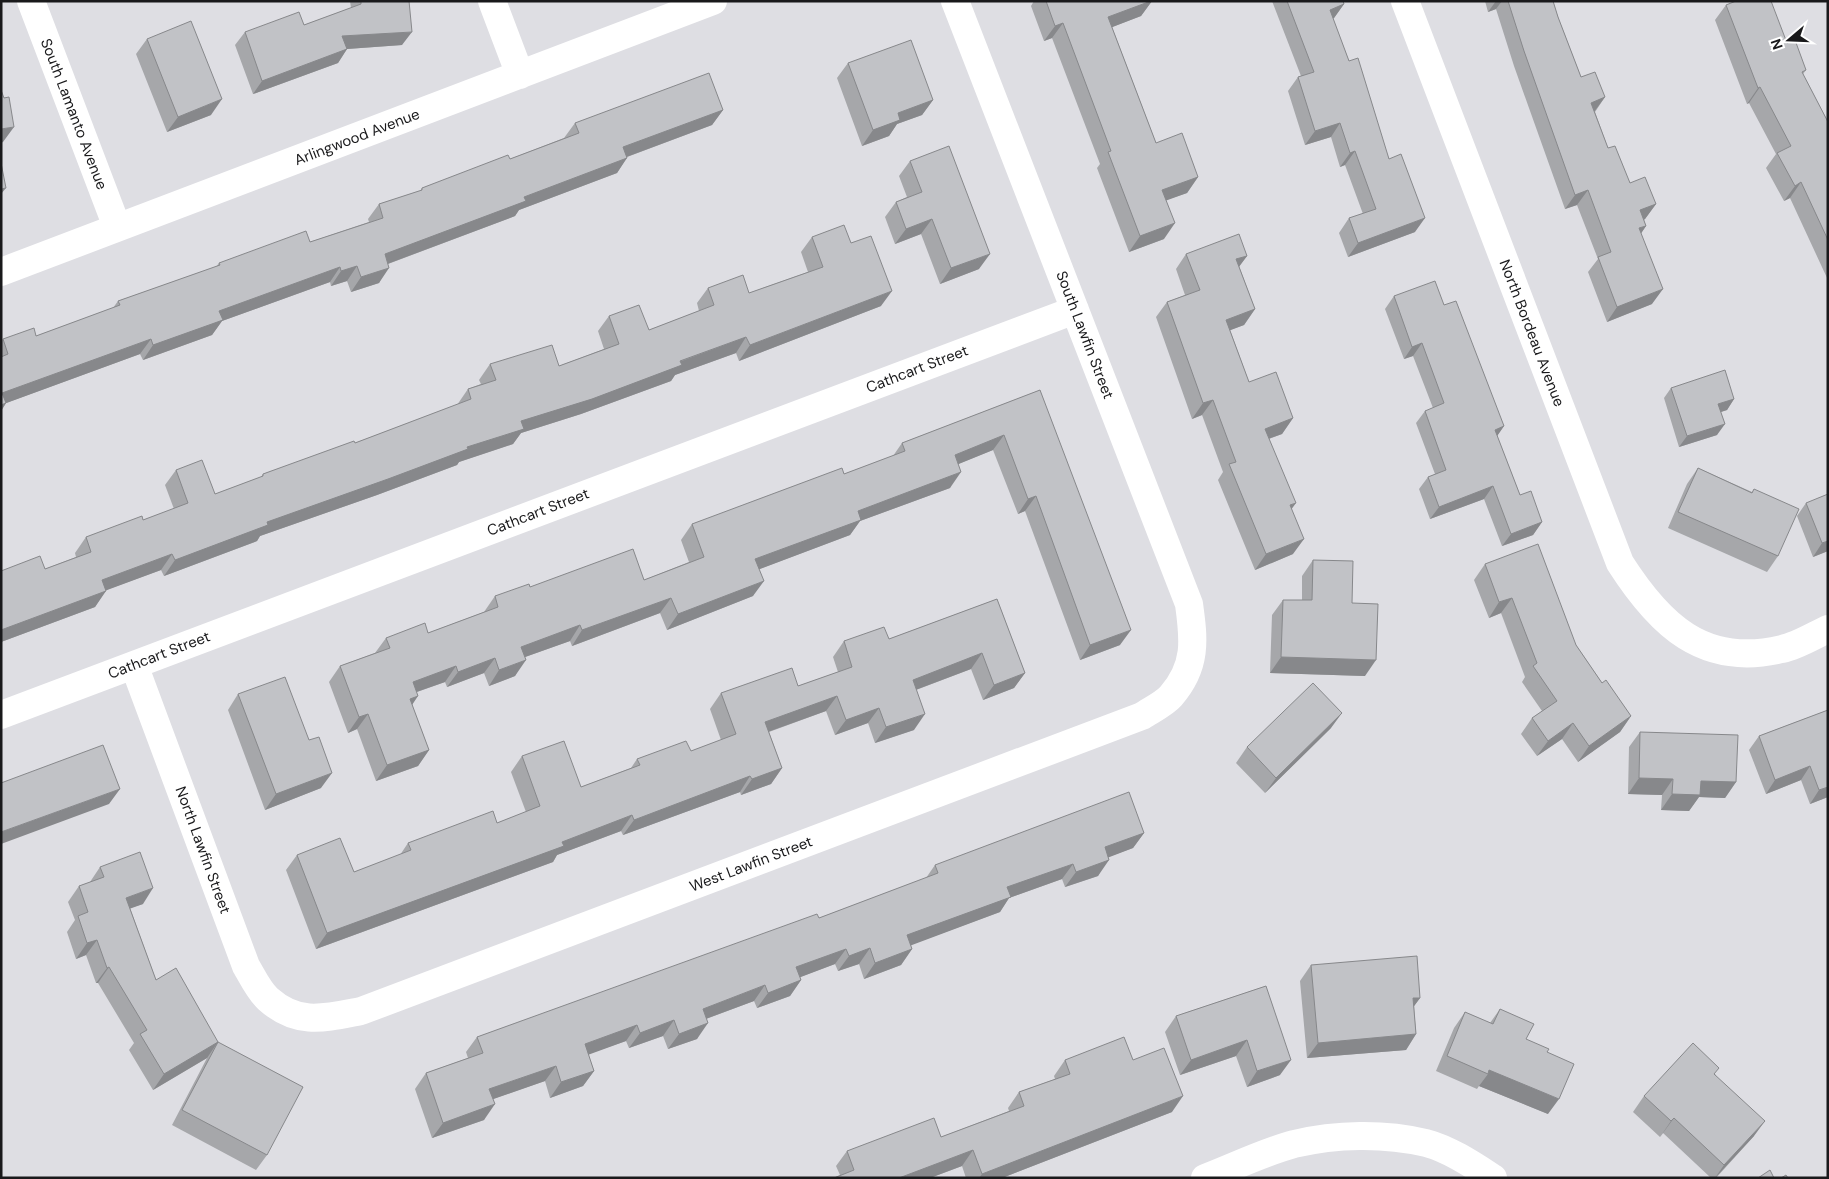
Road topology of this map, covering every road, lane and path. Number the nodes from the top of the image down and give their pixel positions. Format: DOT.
graph roads {
  1 [pos="31,1"];
  2 [pos="492,1"];
  3 [pos="713,1"];
  4 [pos="955,1"];
  5 [pos="1405,1"];
  6 [pos="520,76"];
  7 [pos="117,227"];
  8 [pos="1,272"];
  9 [pos="1075,310"];
  10 [pos="1828,629"];
  11 [pos="134,665"];
  12 [pos="1186,673"];
  13 [pos="1,715"];
  14 [pos="298,1018"];
  15 [pos="1205,1178"];
  16 [pos="1493,1178"];
  1 -- 7 [label="street, South Lamanto Avenue"];
  2 -- 6 [label="street"];
  3 -- 6 [label="street, Arlingwood Avenue"];
  4 -- 9 [label="street, South Lawfin Street"];
  5 -- 10 [label="street, North Bordeau Avenue"];
  6 -- 7 [label="street, Arlingwood Avenue"];
  7 -- 8 [label="street, Arlingwood Avenue"];
  9 -- 11 [label="street, Cathcart Street"];
  9 -- 12 [label="street, South Lawfin Street"];
  11 -- 13 [label="street, Cathcart Street"];
  11 -- 14 [label="street, North Lawfin Street"];
  12 -- 14 [label="street, West Lawfin Street"];
  15 -- 16 [label="street"];
}
